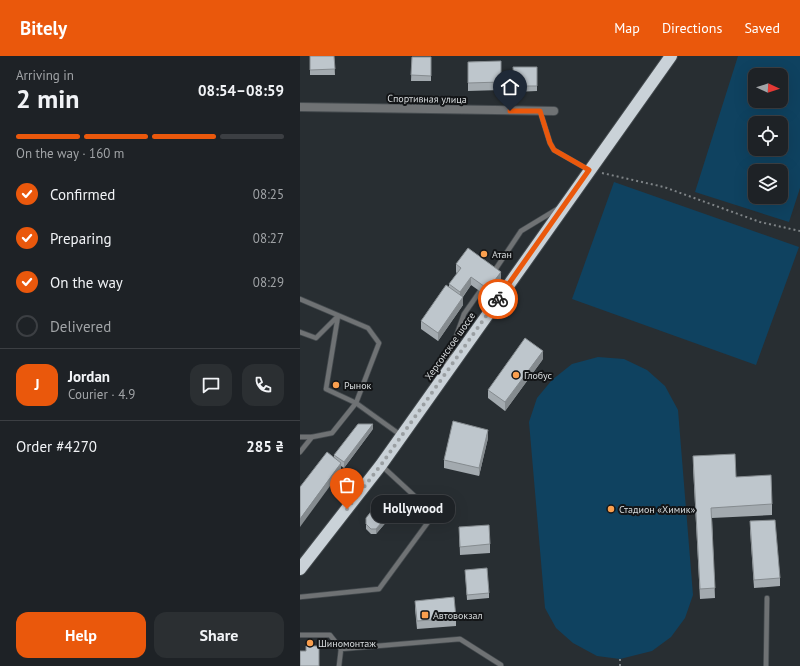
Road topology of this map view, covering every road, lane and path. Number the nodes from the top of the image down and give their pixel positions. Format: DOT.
graph roads {
  1 [pos="671,56"];
  2 [pos="300,107"];
  3 [pos="540,111"];
  4 [pos="554,111"];
  5 [pos="589,170"];
  6 [pos="565,204"];
  7 [pos="800,232"];
  8 [pos="490,276"];
  9 [pos="486,282"];
  10 [pos="300,299"];
  11 [pos="338,316"];
  12 [pos="300,332"];
  13 [pos="442,378"];
  14 [pos="356,403"];
  15 [pos="402,436"];
  16 [pos="300,437"];
  17 [pos="312,437"];
  18 [pos="300,452"];
  19 [pos="381,465"];
  20 [pos="300,569"];
  21 [pos="300,597"];
  22 [pos="767,598"];
  23 [pos="300,635"];
  24 [pos="341,649"];
  25 [pos="620,659"];
  26 [pos="339,666"];
  27 [pos="501,666"];
  28 [pos="620,666"];
  29 [pos="766,666"];
  1 -- 5 [label="highway, Херсонское шоссе"];
  2 -- 3 [label="street, Спортивная улица"];
  3 -- 4 [label="street, Спортивная улица"];
  3 -- 5 [label="lane"];
  5 -- 6 [label="highway, Херсонское шоссе"];
  5 -- 7 [label="path"];
  6 -- 8 [label="lane"];
  6 -- 13 [label="highway, Херсонское шоссе"];
  9 -- 13 [label="lane"];
  10 -- 11 [label="lane"];
  11 -- 12 [label="lane"];
  11 -- 14 [label="lane"];
  11 -- 14 [label="lane"];
  13 -- 15 [label="highway, Херсонское шоссе"];
  14 -- 15 [label="lane"];
  14 -- 17 [label="lane"];
  15 -- 19 [label="highway, Херсонское шоссе"];
  16 -- 17 [label="lane"];
  17 -- 18 [label="lane"];
  19 -- 20 [label="highway, Херсонское шоссе"];
  19 -- 21 [label="lane"];
  22 -- 29 [label="lane"];
  23 -- 24 [label="lane"];
  24 -- 26 [label="lane"];
  24 -- 27 [label="lane"];
  25 -- 28 [label="path"];
}
